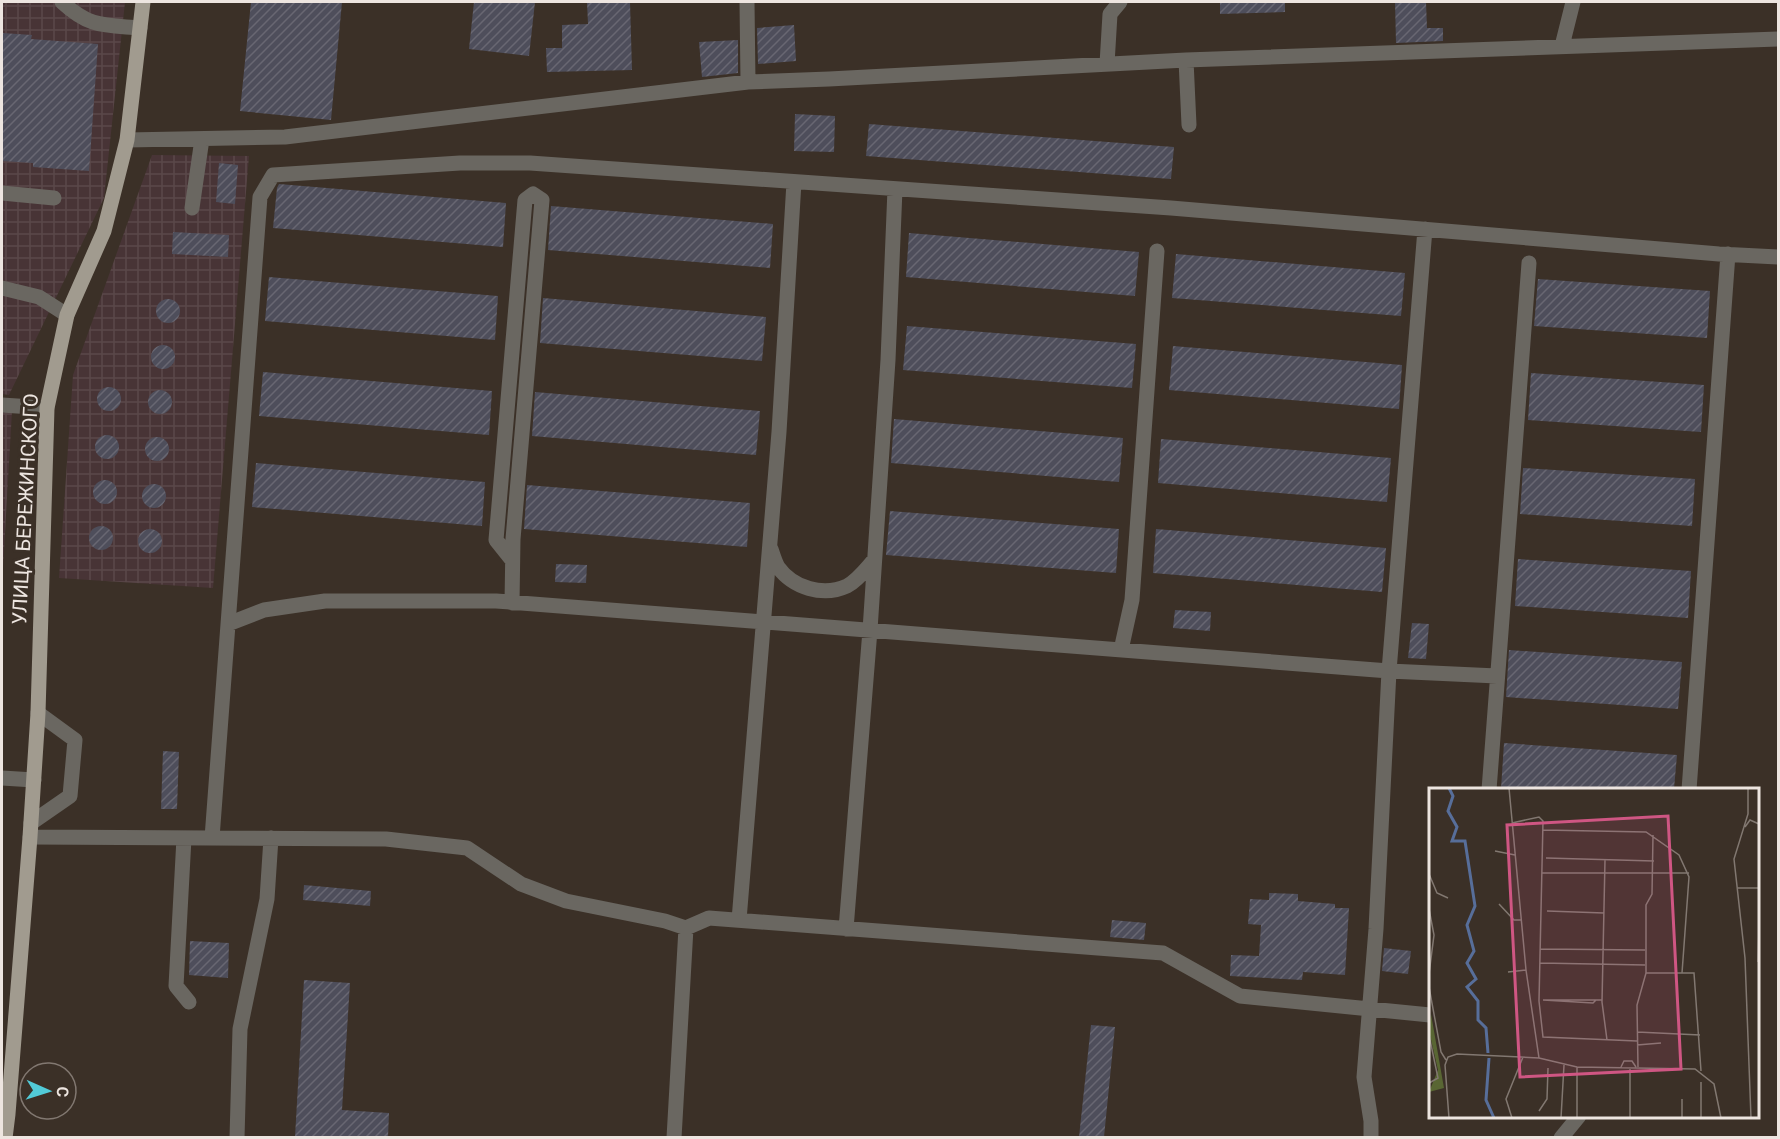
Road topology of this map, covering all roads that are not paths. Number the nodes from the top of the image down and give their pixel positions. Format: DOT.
graph roads {
  1 [pos="62,2"];
  2 [pos="143,2"];
  3 [pos="747,2"];
  4 [pos="1120,2"];
  5 [pos="1573,2"];
  6 [pos="140,28"];
  7 [pos="1779,39"];
  8 [pos="1562,46"];
  9 [pos="1186,60"];
  10 [pos="1107,64"];
  11 [pos="748,82"];
  12 [pos="1190,126"];
  13 [pos="202,139"];
  14 [pos="127,140"];
  15 [pos="794,182"];
  16 [pos="895,189"];
  17 [pos="2,193"];
  18 [pos="54,198"];
  19 [pos="192,208"];
  20 [pos="1425,229"];
  21 [pos="1157,251"];
  22 [pos="1728,254"];
  23 [pos="1779,257"];
  24 [pos="1529,263"];
  25 [pos="2,288"];
  26 [pos="67,315"];
  27 [pos="2,405"];
  28 [pos="47,408"];
  29 [pos="769,546"];
  30 [pos="512,560"];
  31 [pos="874,560"];
  32 [pos="512,603"];
  33 [pos="763,622"];
  34 [pos="228,624"];
  35 [pos="870,630"];
  36 [pos="1121,650"];
  37 [pos="1389,670"];
  38 [pos="1497,676"];
  39 [pos="38,713"];
  40 [pos="2,778"];
  41 [pos="33,780"];
  42 [pos="1489,788"];
  43 [pos="1689,788"];
  44 [pos="30,830"];
  45 [pos="184,838"];
  46 [pos="212,838"];
  47 [pos="271,838"];
  48 [pos="739,920"];
  49 [pos="686,928"];
  50 [pos="846,929"];
  51 [pos="189,1002"];
  52 [pos="1369,1008"];
  53 [pos="1429,1015"];
  54 [pos="1577,1118"];
  55 [pos="4,1137"];
  56 [pos="237,1137"];
  57 [pos="674,1137"];
  58 [pos="1371,1137"];
  59 [pos="1561,1137"];
  1 -- 6 [label="lane"];
  2 -- 6 [label="main road, УЛИЦА БЕРЕЖИНСКОГО"];
  3 -- 11 [label="lane"];
  4 -- 10 [label="lane"];
  5 -- 8 [label="lane"];
  6 -- 14 [label="main road, УЛИЦА БЕРЕЖИНСКОГО"];
  7 -- 8 [label="lane"];
  8 -- 9 [label="lane"];
  9 -- 10 [label="lane"];
  9 -- 12 [label="lane"];
  10 -- 11 [label="lane"];
  11 -- 13 [label="lane"];
  13 -- 14 [label="lane"];
  13 -- 19 [label="lane"];
  14 -- 26 [label="main road, УЛИЦА БЕРЕЖИНСКОГО"];
  15 -- 16 [label="lane"];
  15 -- 29 [label="lane"];
  15 -- 34 [label="lane"];
  16 -- 20 [label="lane"];
  16 -- 31 [label="lane"];
  17 -- 18 [label="lane"];
  20 -- 22 [label="lane"];
  20 -- 37 [label="lane"];
  21 -- 36 [label="lane"];
  22 -- 23 [label="lane"];
  22 -- 43 [label="lane"];
  24 -- 38 [label="lane"];
  25 -- 26 [label="lane"];
  26 -- 28 [label="main road, УЛИЦА БЕРЕЖИНСКОГО"];
  27 -- 28 [label="lane"];
  28 -- 39 [label="main road, УЛИЦА БЕРЕЖИНСКОГО"];
  29 -- 31 [label="lane"];
  29 -- 33 [label="lane"];
  30 -- 30 [label="lane"];
  30 -- 32 [label="lane"];
  31 -- 35 [label="lane"];
  32 -- 33 [label="lane"];
  32 -- 34 [label="lane"];
  33 -- 35 [label="lane"];
  33 -- 48 [label="lane"];
  34 -- 46 [label="lane"];
  35 -- 36 [label="lane"];
  35 -- 50 [label="lane"];
  36 -- 37 [label="lane"];
  37 -- 38 [label="lane"];
  37 -- 52 [label="lane"];
  38 -- 42 [label="lane"];
  39 -- 41 [label="main road, УЛИЦА БЕРЕЖИНСКОГО"];
  39 -- 44 [label="lane"];
  40 -- 41 [label="lane"];
  41 -- 44 [label="main road, УЛИЦА БЕРЕЖИНСКОГО"];
  44 -- 45 [label="lane"];
  44 -- 55 [label="main road, УЛИЦА БЕРЕЖИНСКОГО"];
  45 -- 46 [label="lane"];
  45 -- 51 [label="lane"];
  46 -- 47 [label="lane"];
  47 -- 49 [label="lane"];
  47 -- 56 [label="lane"];
  48 -- 49 [label="lane"];
  48 -- 50 [label="lane"];
  49 -- 57 [label="lane"];
  50 -- 52 [label="lane"];
  52 -- 53 [label="lane"];
  52 -- 58 [label="lane"];
  54 -- 59 [label="lane"];
}
